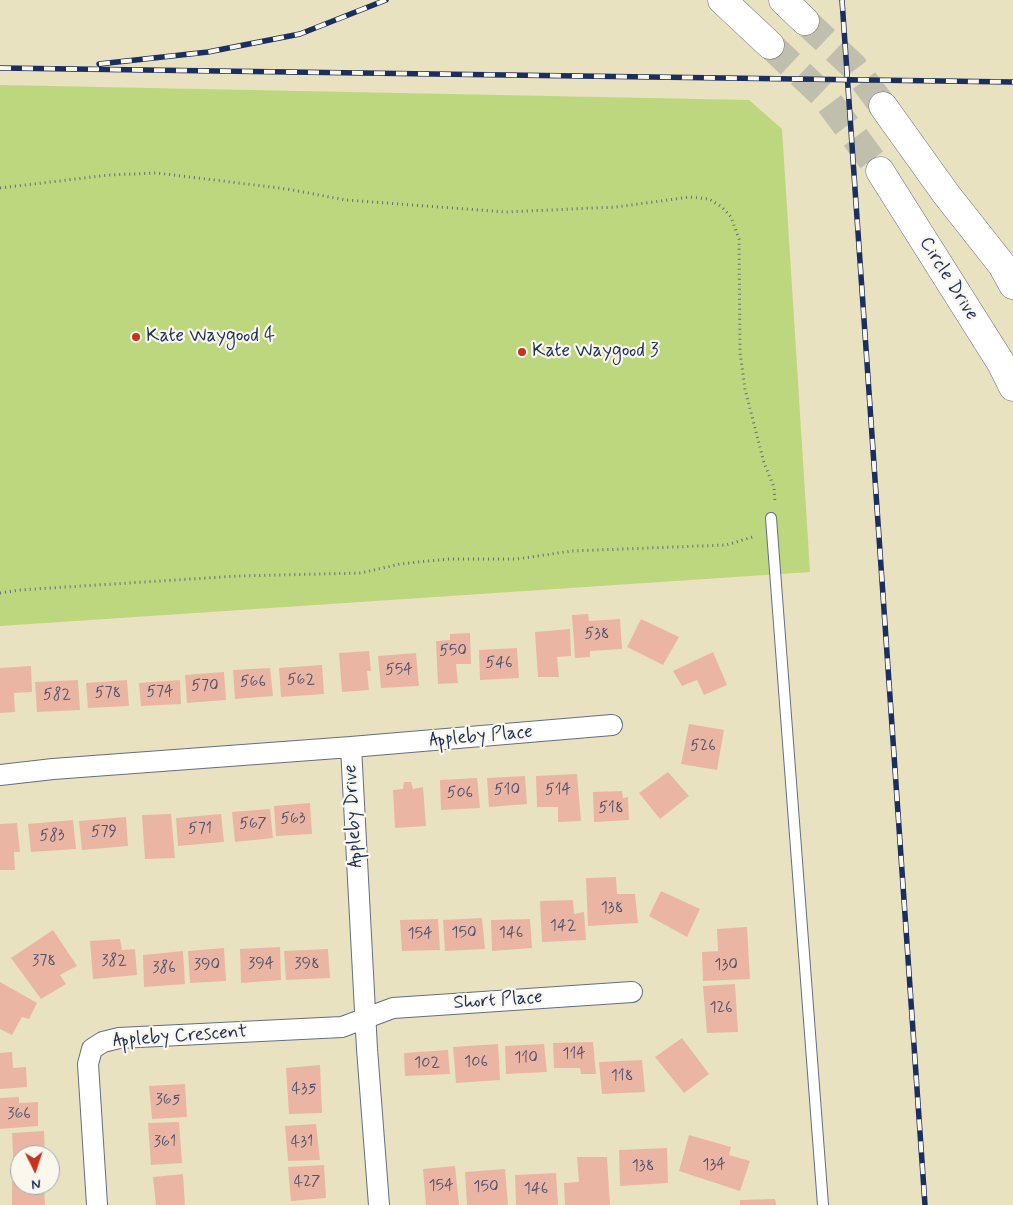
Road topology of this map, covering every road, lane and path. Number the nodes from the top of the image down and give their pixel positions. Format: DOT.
graph roads {
  1 [pos="722,0"];
  2 [pos="783,0"];
  3 [pos="805,21"];
  4 [pos="770,44"];
  5 [pos="884,106"];
  6 [pos="880,171"];
  7 [pos="0,188"];
  8 [pos="1013,285"];
  9 [pos="1013,387"];
  10 [pos="771,518"];
  11 [pos="0,593"];
  12 [pos="612,725"];
  13 [pos="350,747"];
  14 [pos="0,775"];
  15 [pos="632,992"];
  16 [pos="366,1018"];
  17 [pos="97,1205"];
  18 [pos="379,1205"];
  19 [pos="822,1205"];
  1 -- 4 [label="highway"];
  2 -- 3 [label="highway"];
  5 -- 8 [label="highway"];
  6 -- 9 [label="highway, Circle Drive"];
  7 -- 10 [label="path"];
  10 -- 11 [label="path"];
  10 -- 19 [label="lane"];
  12 -- 13 [label="street, Appleby Place"];
  13 -- 14 [label="street, Appleby Drive"];
  13 -- 16 [label="street, Appleby Drive"];
  15 -- 16 [label="street, Short Place"];
  16 -- 17 [label="street, Appleby Crescent"];
  16 -- 18 [label="street, Appleby Drive"];
}
